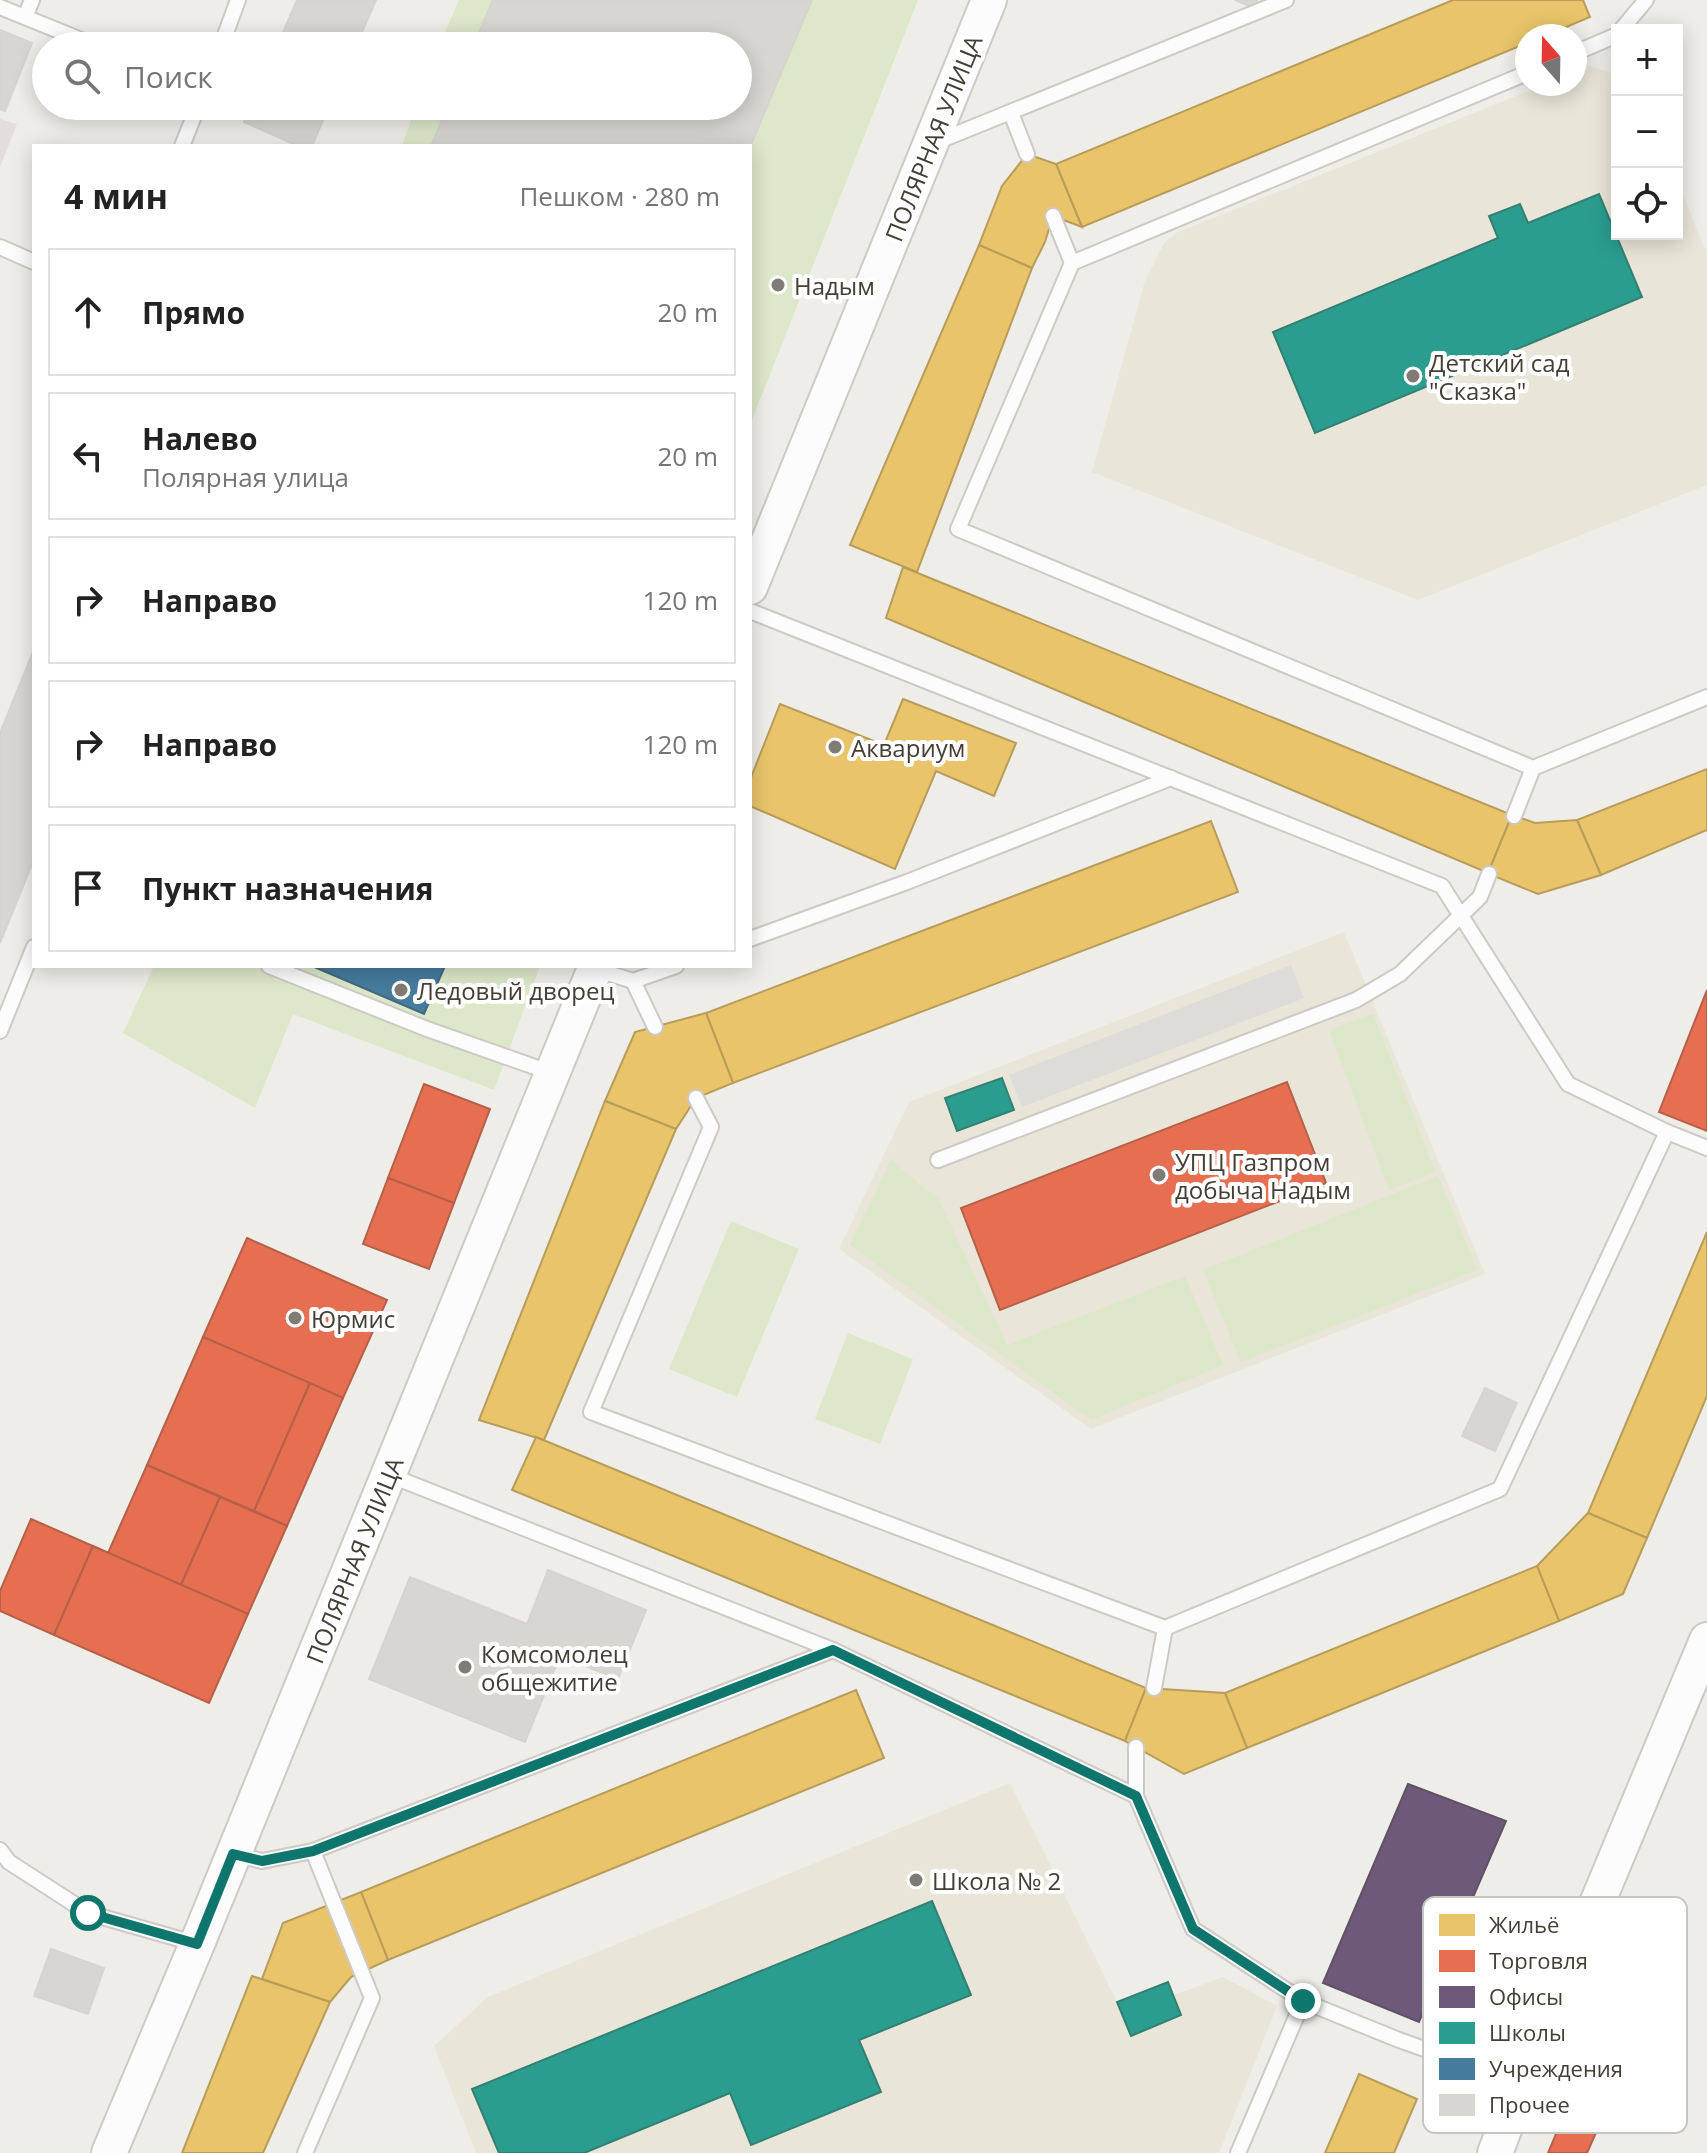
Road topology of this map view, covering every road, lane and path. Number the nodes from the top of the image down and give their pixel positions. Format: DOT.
graph roads {
  1 [pos="32,0"];
  2 [pos="238,0"];
  3 [pos="989,0"];
  4 [pos="1286,0"];
  5 [pos="1646,0"];
  6 [pos="0,7"];
  7 [pos="25,17"];
  8 [pos="1626,24"];
  9 [pos="62,32"];
  10 [pos="226,32"];
  11 [pos="1611,36"];
  12 [pos="1587,47"];
  13 [pos="1515,78"];
  14 [pos="1011,113"];
  15 [pos="192,120"];
  16 [pos="183,144"];
  17 [pos="930,145"];
  18 [pos="1027,154"];
  19 [pos="1053,216"];
  20 [pos="0,247"];
  21 [pos="32,261"];
  22 [pos="1072,263"];
  23 [pos="752,582"];
  24 [pos="752,612"];
  25 [pos="1707,697"];
  26 [pos="1533,768"];
  27 [pos="1171,778"];
  28 [pos="1514,816"];
  29 [pos="1489,874"];
  30 [pos="1461,916"];
  31 [pos="752,938"];
  32 [pos="32,952"];
  33 [pos="274,968"];
  34 [pos="595,968"];
  35 [pos="670,968"];
  36 [pos="633,981"];
  37 [pos="655,1027"];
  38 [pos="0,1031"];
  39 [pos="552,1073"];
  40 [pos="696,1098"];
  41 [pos="1667,1132"];
  42 [pos="1707,1148"];
  43 [pos="938,1160"];
  44 [pos="388,1475"];
  45 [pos="1165,1628"];
  46 [pos="1707,1640"];
  47 [pos="833,1650"];
  48 [pos="1154,1688"];
  49 [pos="1136,1747"];
  50 [pos="1136,1796"];
  51 [pos="0,1850"];
  52 [pos="313,1851"];
  53 [pos="233,1854"];
  54 [pos="1600,1897"];
  55 [pos="197,1944"];
  56 [pos="1303,2001"];
  57 [pos="1423,2048"];
  58 [pos="1503,2133"];
  59 [pos="109,2153"];
  60 [pos="305,2153"];
  61 [pos="1238,2153"];
  62 [pos="1495,2153"];
  1 -- 7 [label="lane"];
  2 -- 10 [label="lane"];
  3 -- 17 [label="street, ПОЛЯРНАЯ УЛИЦА"];
  4 -- 14 [label="lane"];
  5 -- 8 [label="lane"];
  6 -- 7 [label="lane"];
  7 -- 9 [label="lane"];
  11 -- 12 [label="lane"];
  13 -- 22 [label="lane"];
  14 -- 17 [label="lane"];
  14 -- 18 [label="lane"];
  15 -- 16 [label="lane"];
  17 -- 23 [label="street, ПОЛЯРНАЯ УЛИЦА"];
  19 -- 22 [label="lane"];
  20 -- 21 [label="lane"];
  22 -- 26 [label="lane"];
  24 -- 27 [label="lane"];
  25 -- 26 [label="lane"];
  26 -- 28 [label="lane"];
  27 -- 30 [label="lane"];
  27 -- 31 [label="lane"];
  29 -- 30 [label="lane"];
  30 -- 41 [label="lane"];
  30 -- 43 [label="lane"];
  32 -- 38 [label="lane"];
  33 -- 39 [label="lane"];
  34 -- 36 [label="lane"];
  34 -- 39 [label="street, ПОЛЯРНАЯ УЛИЦА"];
  35 -- 36 [label="lane"];
  36 -- 37 [label="lane"];
  39 -- 44 [label="street, ПОЛЯРНАЯ УЛИЦА"];
  40 -- 45 [label="lane"];
  41 -- 42 [label="lane"];
  41 -- 45 [label="lane"];
  44 -- 47 [label="lane"];
  44 -- 53 [label="street, ПОЛЯРНАЯ УЛИЦА"];
  45 -- 48 [label="lane"];
  46 -- 54 [label="street"];
  47 -- 50 [label="lane"];
  47 -- 52 [label="lane"];
  49 -- 50 [label="lane"];
  50 -- 56 [label="lane"];
  51 -- 55 [label="lane"];
  52 -- 53 [label="lane"];
  52 -- 60 [label="lane"];
  53 -- 55 [label="street, ПОЛЯРНАЯ УЛИЦА"];
  55 -- 59 [label="street, ПОЛЯРНАЯ УЛИЦА"];
  56 -- 57 [label="lane"];
  56 -- 61 [label="lane"];
  58 -- 62 [label="street"];
}
